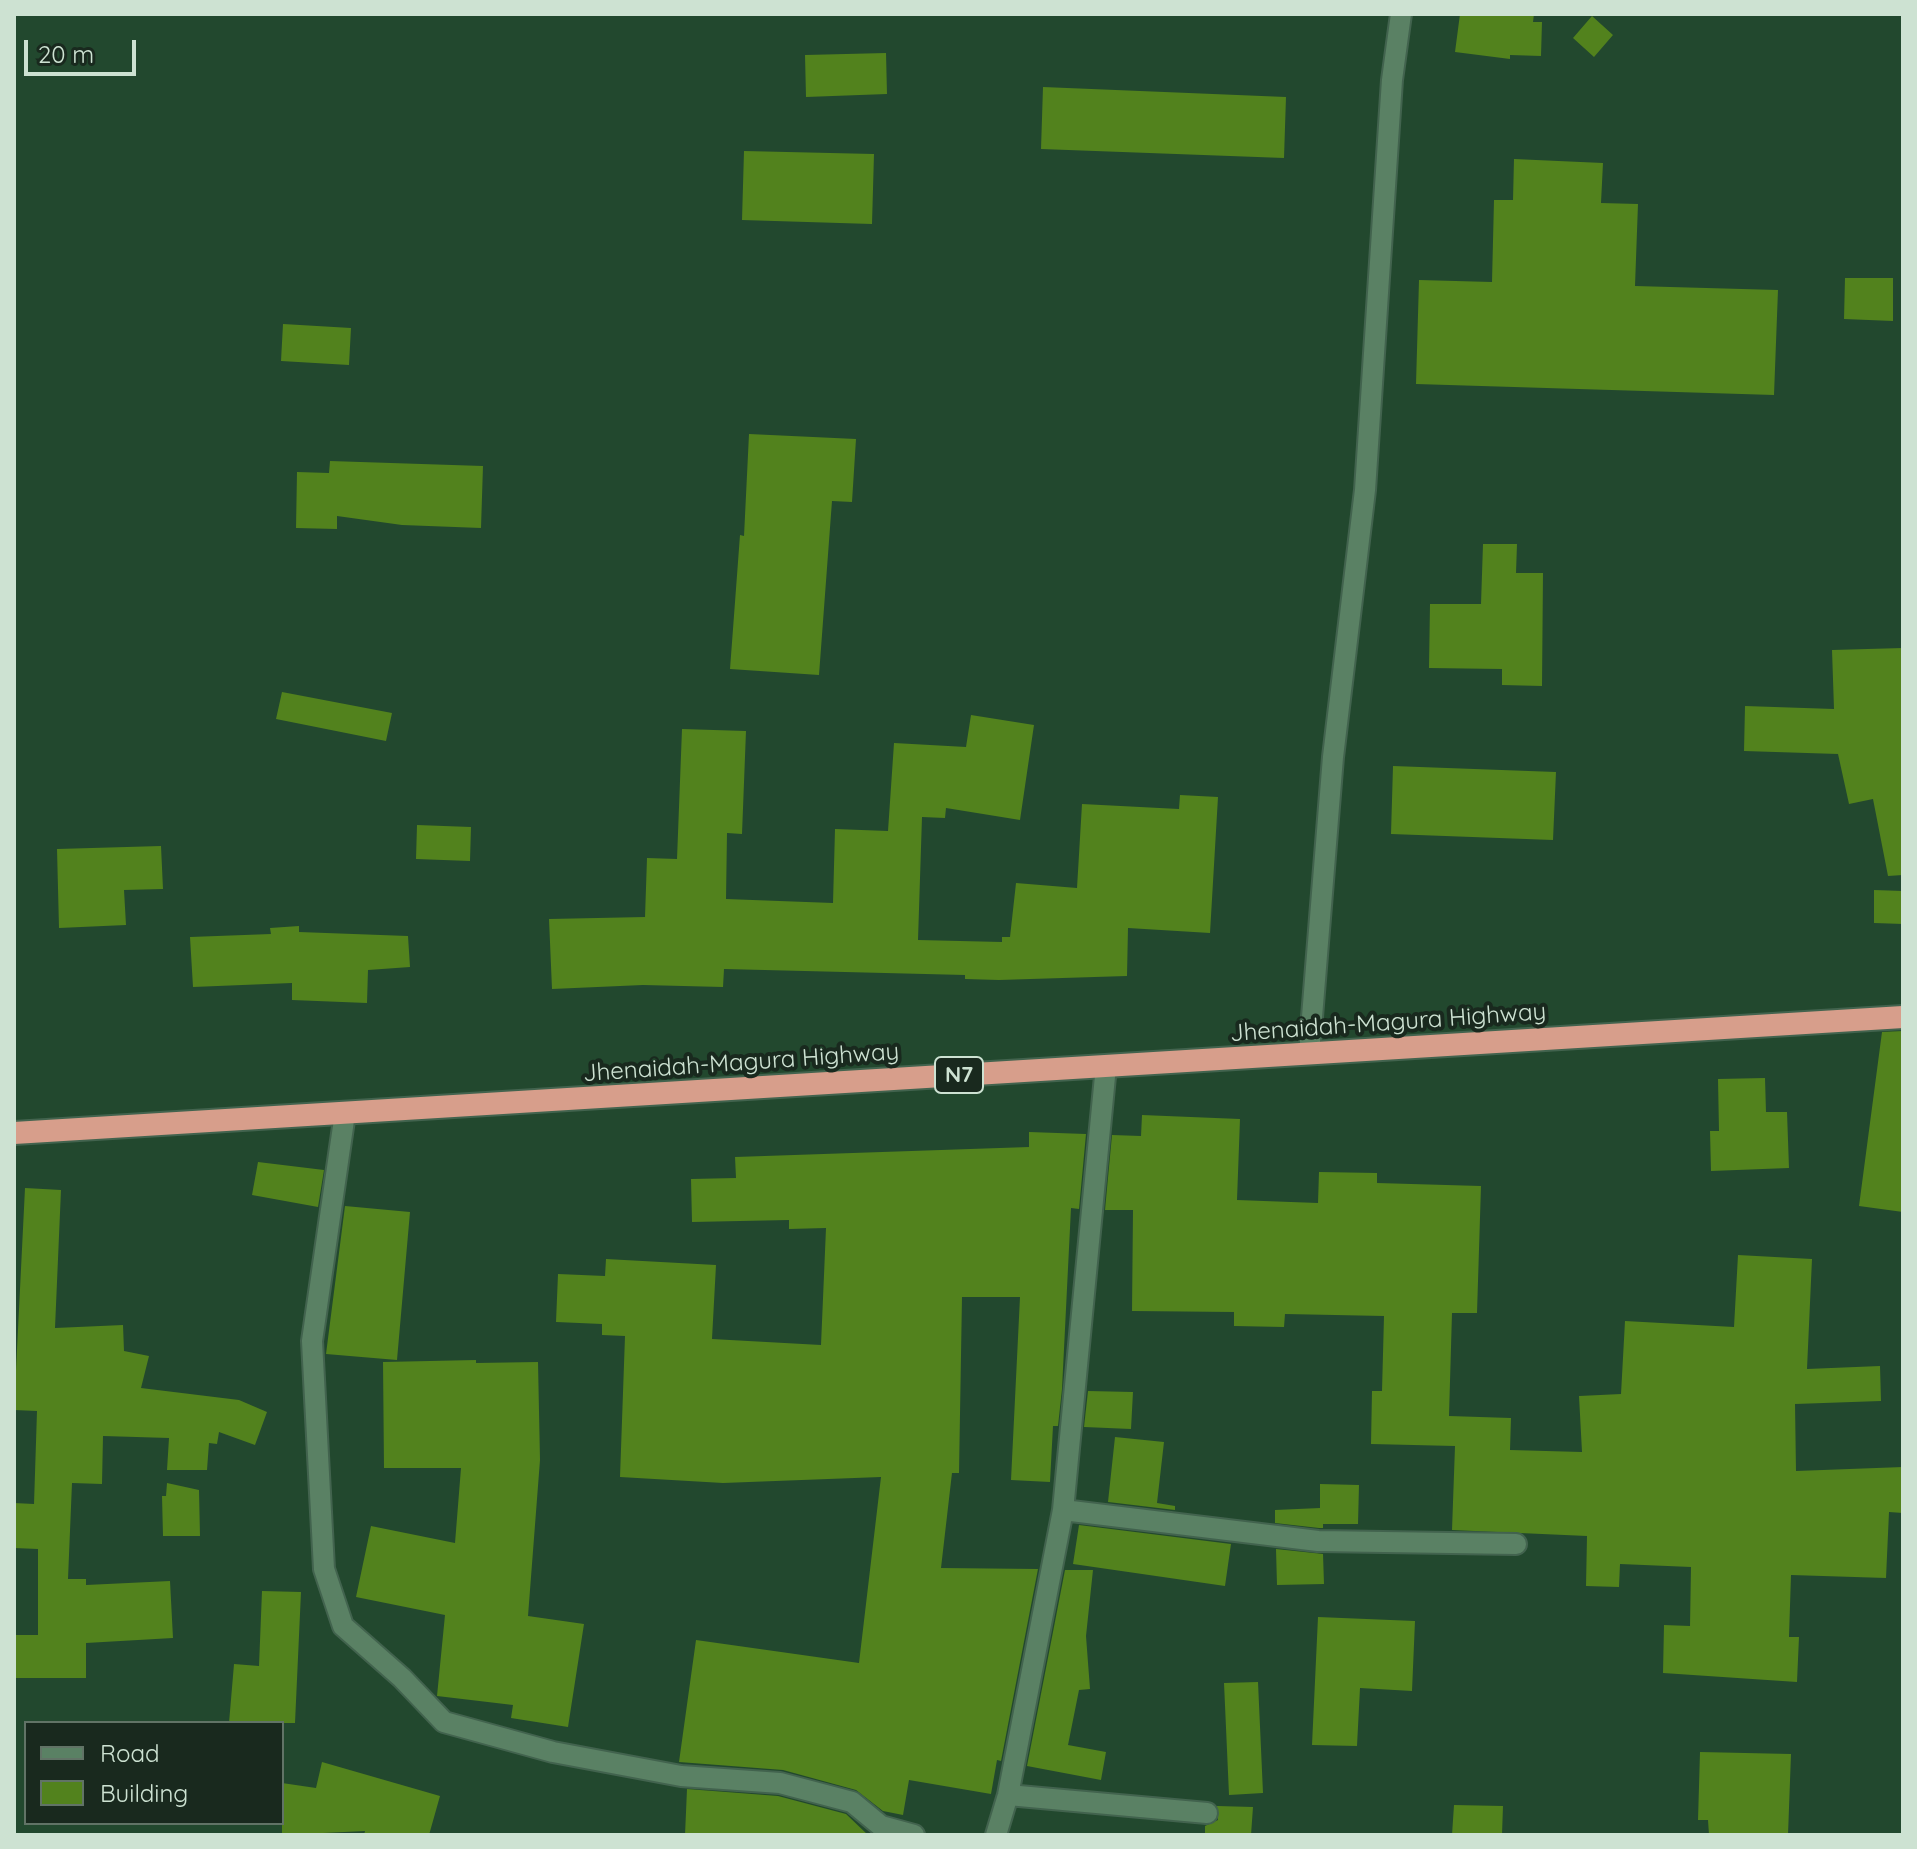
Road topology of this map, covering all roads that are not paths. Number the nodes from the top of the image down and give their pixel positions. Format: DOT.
graph roads {
  1 [pos="1401,14"];
  2 [pos="1903,1017"];
  3 [pos="1309,1054"];
  4 [pos="1106,1066"];
  5 [pos="345,1113"];
  6 [pos="14,1133"];
  7 [pos="1063,1510"];
  8 [pos="1516,1544"];
  9 [pos="1008,1795"];
  10 [pos="1207,1813"];
  11 [pos="914,1835"];
  12 [pos="996,1835"];
  1 -- 3 [label="street"];
  2 -- 3 [label="highway, Jhenaidah-Magura Highway / N7"];
  3 -- 4 [label="highway, Jhenaidah-Magura Highway / N7"];
  4 -- 5 [label="highway, Jhenaidah-Magura Highway / N7"];
  4 -- 7 [label="street"];
  5 -- 6 [label="highway, Jhenaidah-Magura Highway / N7"];
  5 -- 11 [label="street"];
  7 -- 8 [label="street"];
  7 -- 9 [label="street"];
  9 -- 10 [label="street"];
  9 -- 12 [label="street"];
}
